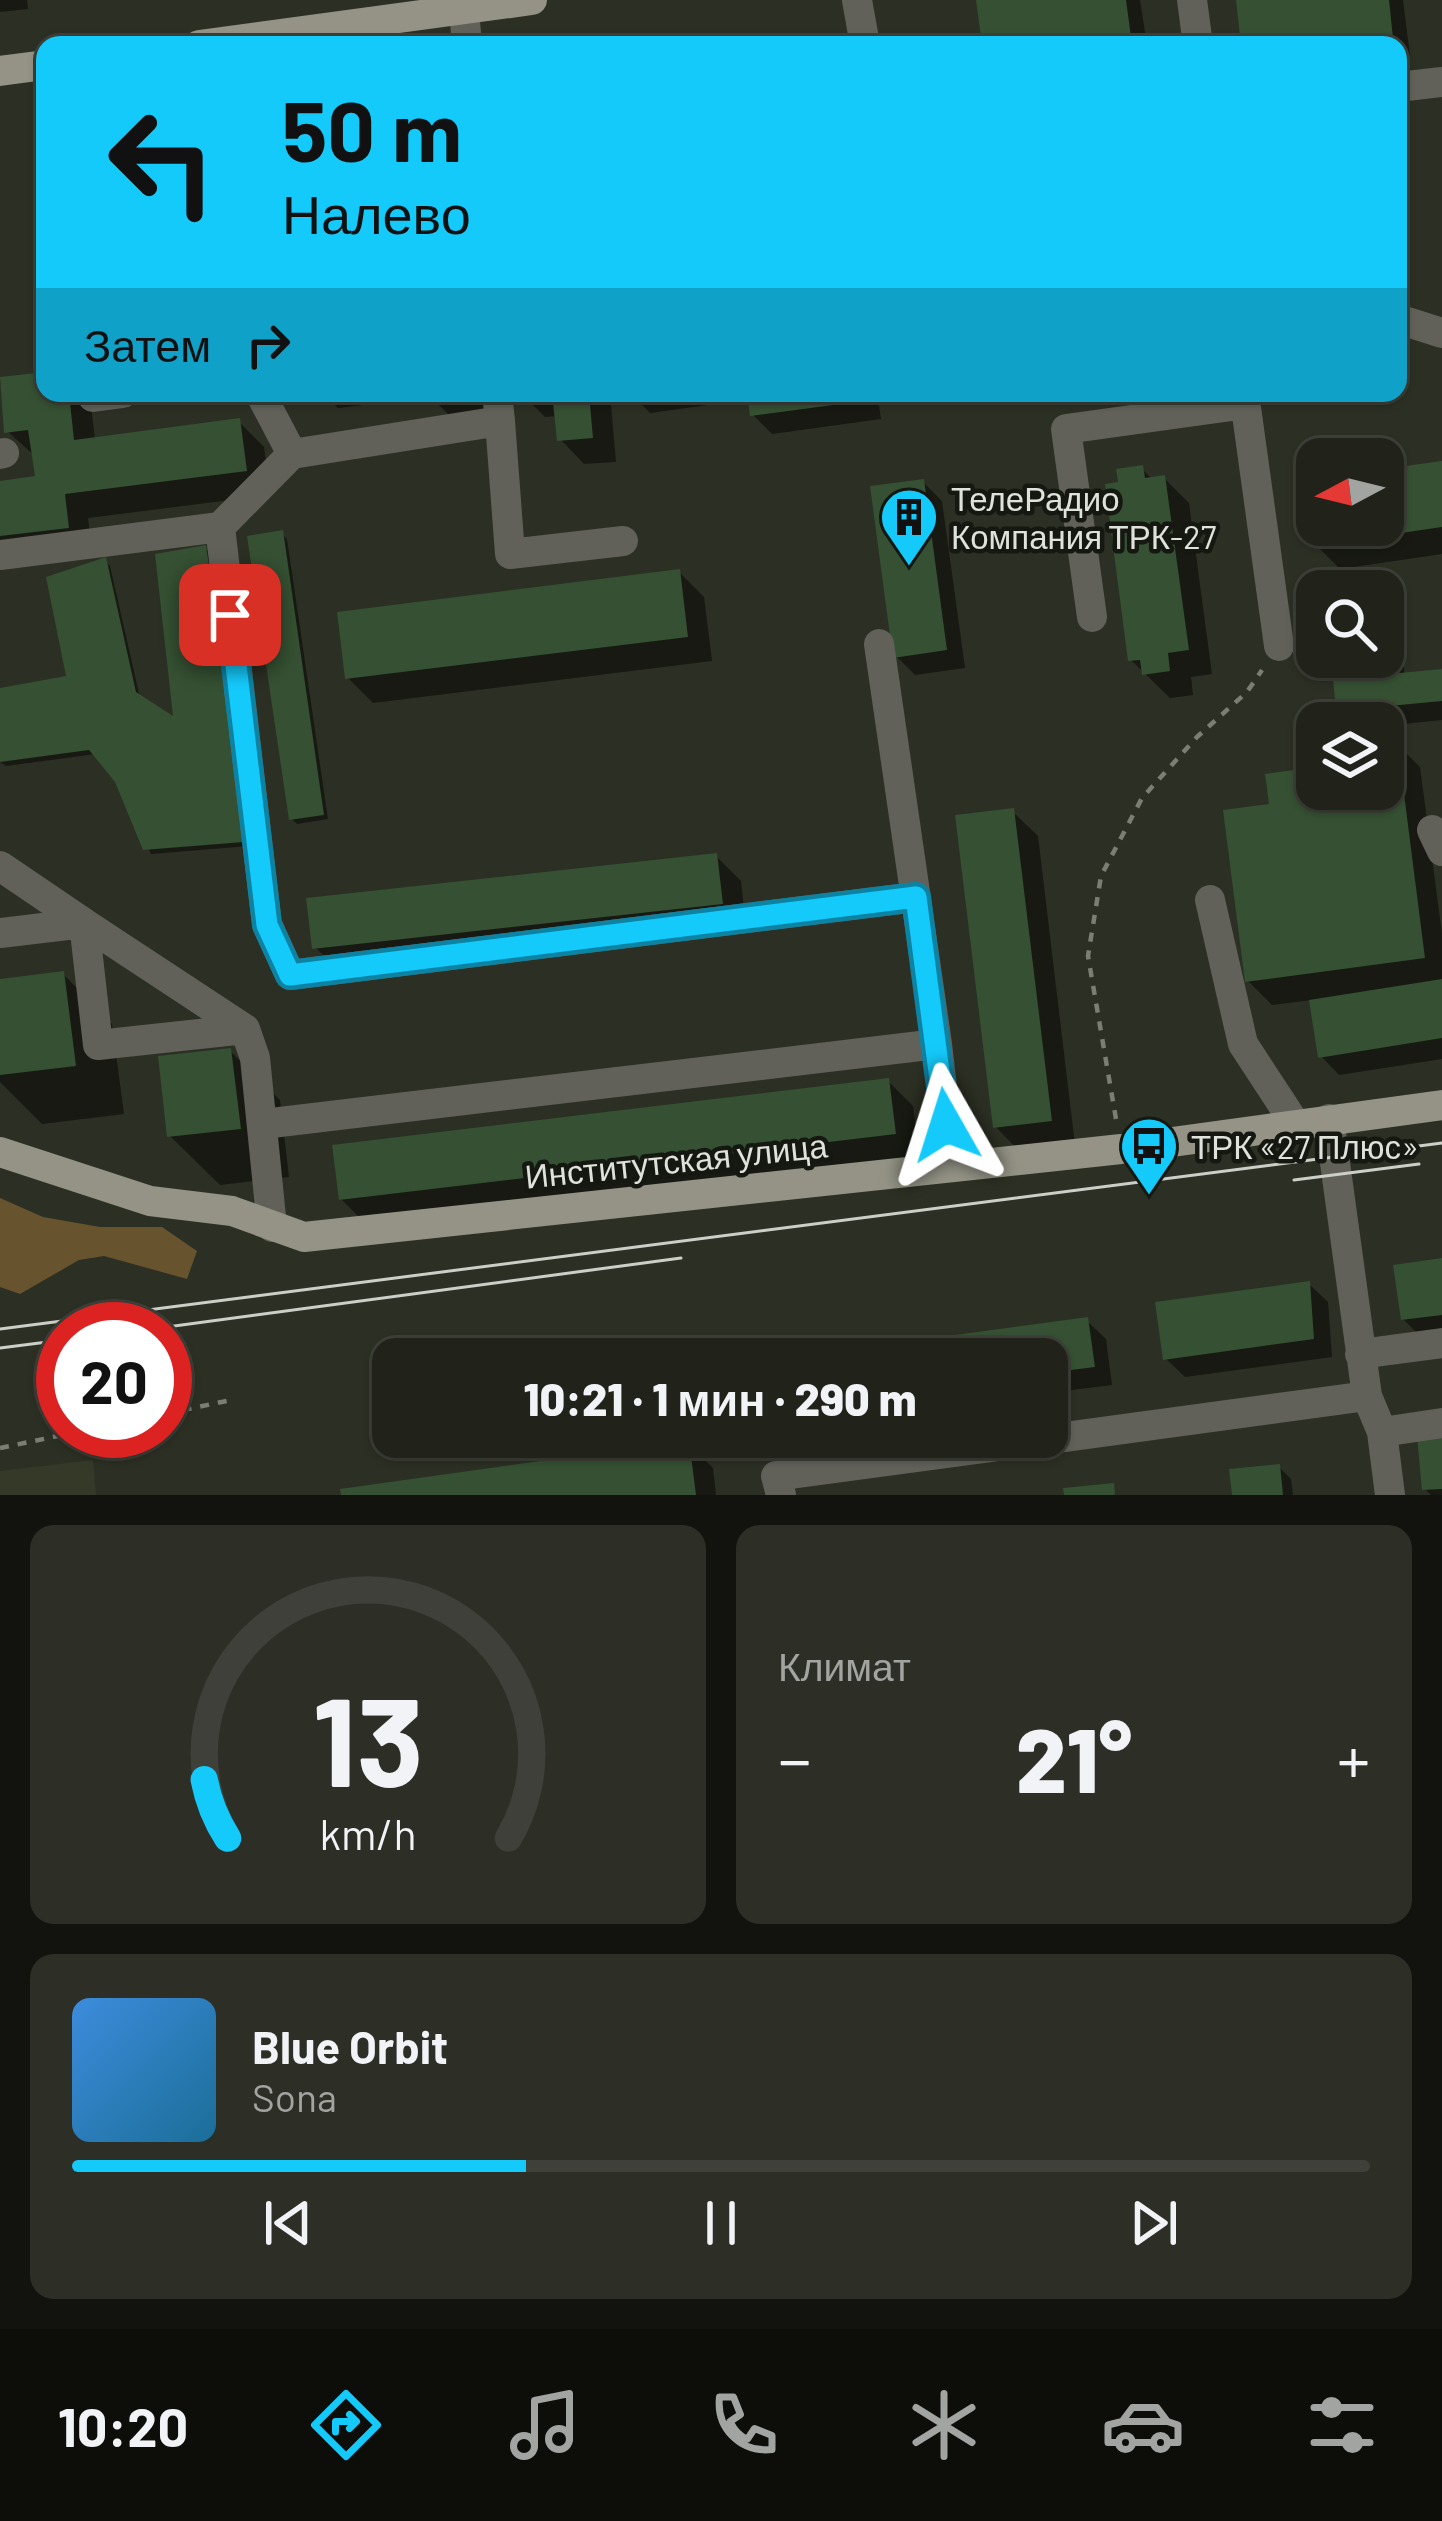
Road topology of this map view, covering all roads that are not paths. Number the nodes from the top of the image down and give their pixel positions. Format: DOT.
graph roads {
  1 [pos="532,0"];
  2 [pos="857,0"];
  3 [pos="1192,0"];
  4 [pos="464,10"];
  5 [pos="308,36"];
  6 [pos="466,36"];
  7 [pos="863,36"];
  8 [pos="1197,36"];
  9 [pos="36,66"];
  10 [pos="0,71"];
  11 [pos="1442,82"];
  12 [pos="1407,86"];
  13 [pos="1407,322"];
  14 [pos="1442,333"];
  15 [pos="265,402"];
  16 [pos="1222,402"];
  17 [pos="1246,402"];
  18 [pos="499,407"];
  19 [pos="292,454"];
  20 [pos="220,527"];
  21 [pos="623,542"];
  22 [pos="0,555"];
  23 [pos="1092,617"];
  24 [pos="879,644"];
  25 [pos="1279,646"];
  26 [pos="0,866"];
  27 [pos="916,897"];
  28 [pos="1210,900"];
  29 [pos="84,922"];
  30 [pos="0,934"];
  31 [pos="244,1029"];
  32 [pos="937,1044"];
  33 [pos="1442,1105"];
  34 [pos="1329,1119"];
  35 [pos="1294,1122"];
  36 [pos="263,1124"];
  37 [pos="0,1152"];
  38 [pos="951,1166"];
  39 [pos="272,1227"];
  40 [pos="1442,1343"];
  41 [pos="1360,1354"];
  42 [pos="1367,1396"];
  43 [pos="1442,1423"];
  44 [pos="1382,1432"];
  45 [pos="781,1495"];
  46 [pos="1390,1495"];
  1 -- 4 [label="main road"];
  2 -- 7 [label="street"];
  3 -- 8 [label="street"];
  4 -- 5 [label="main road"];
  4 -- 6 [label="street"];
  9 -- 10 [label="main road"];
  11 -- 12 [label="street"];
  13 -- 14 [label="street"];
  15 -- 19 [label="street"];
  16 -- 23 [label="street"];
  17 -- 25 [label="street"];
  18 -- 19 [label="street"];
  18 -- 21 [label="street"];
  19 -- 20 [label="street"];
  20 -- 22 [label="street"];
  20 -- 27 [label="street"];
  24 -- 27 [label="street"];
  26 -- 29 [label="street"];
  27 -- 32 [label="street"];
  28 -- 35 [label="street"];
  29 -- 30 [label="street"];
  29 -- 31 [label="street"];
  29 -- 31 [label="street"];
  31 -- 36 [label="street"];
  32 -- 36 [label="street"];
  32 -- 38 [label="street"];
  33 -- 34 [label="main road, Институтская улица"];
  34 -- 35 [label="main road, Институтская улица"];
  34 -- 41 [label="street"];
  35 -- 38 [label="main road, Институтская улица"];
  36 -- 39 [label="street"];
  37 -- 39 [label="main road, Институтская улица"];
  38 -- 39 [label="main road, Институтская улица"];
  40 -- 41 [label="street"];
  41 -- 42 [label="street"];
  42 -- 44 [label="street"];
  42 -- 45 [label="street"];
  43 -- 44 [label="street"];
  44 -- 46 [label="street"];
}
